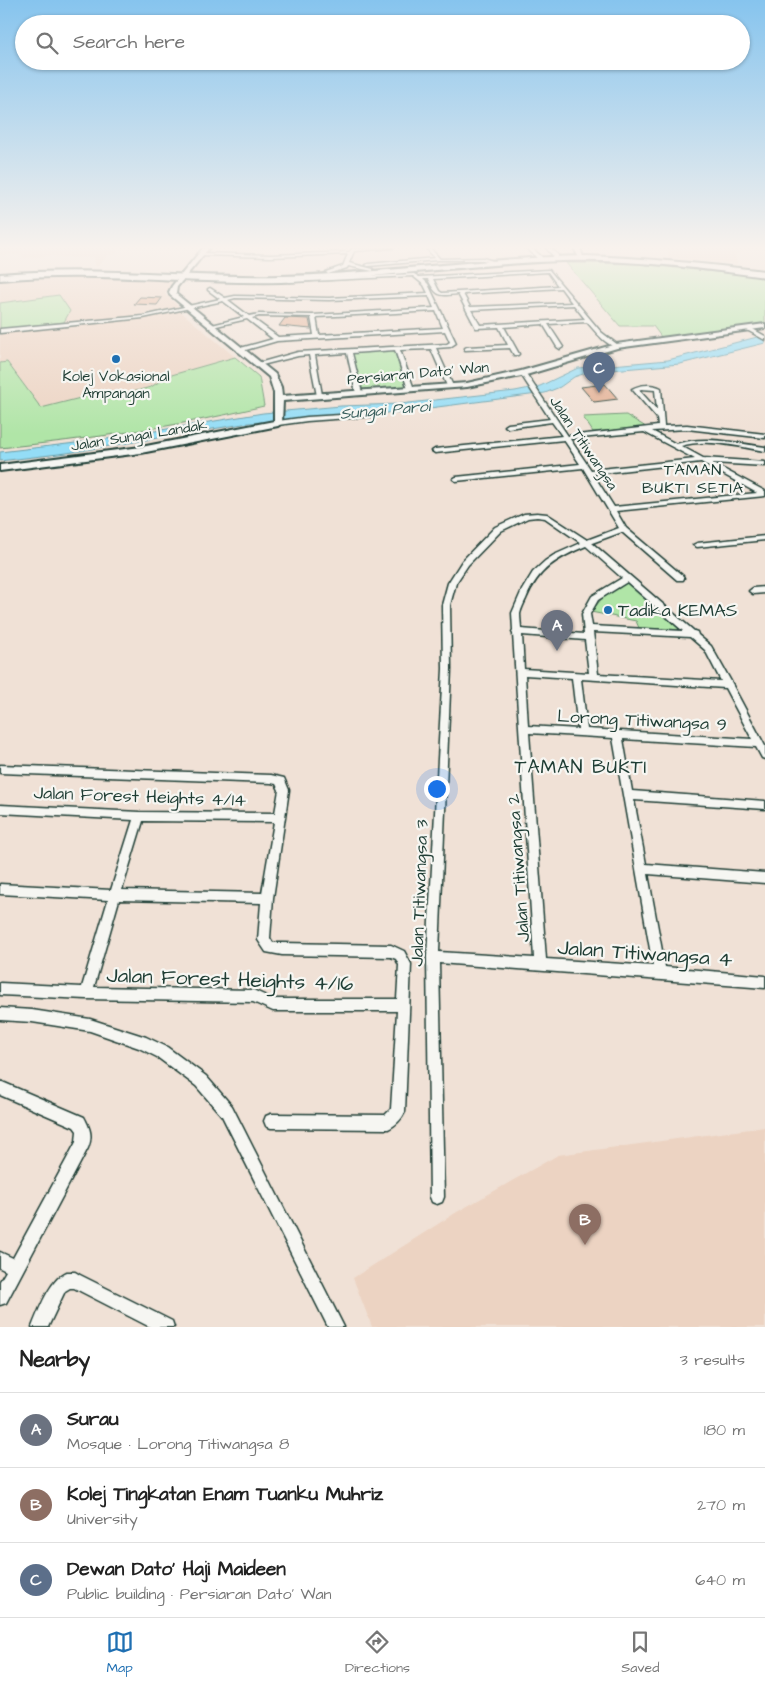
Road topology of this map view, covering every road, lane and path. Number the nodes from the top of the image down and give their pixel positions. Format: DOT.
graph roads {
  1 [pos="173,310"];
  2 [pos="189,310"];
  3 [pos="238,310"];
  4 [pos="331,310"];
  5 [pos="422,310"];
  6 [pos="438,310"];
  7 [pos="469,310"];
  8 [pos="579,310"];
  9 [pos="332,315"];
  10 [pos="313,316"];
  11 [pos="248,318"];
  12 [pos="588,320"];
  13 [pos="545,323"];
  14 [pos="501,326"];
  15 [pos="765,326"];
  16 [pos="210,327"];
  17 [pos="447,329"];
  18 [pos="749,330"];
  19 [pos="0,331"];
  20 [pos="317,336"];
  21 [pos="764,337"];
  22 [pos="277,339"];
  23 [pos="512,346"];
  24 [pos="616,346"];
  25 [pos="433,347"];
  26 [pos="560,347"];
  27 [pos="397,349"];
  28 [pos="468,349"];
  29 [pos="239,350"];
  30 [pos="349,352"];
  31 [pos="312,354"];
  32 [pos="516,354"];
  33 [pos="258,364"];
  34 [pos="541,368"];
  35 [pos="523,373"];
  36 [pos="508,376"];
  37 [pos="654,380"];
  38 [pos="528,382"];
  39 [pos="450,386"];
  40 [pos="658,388"];
  41 [pos="411,389"];
  42 [pos="359,393"];
  43 [pos="319,395"];
  44 [pos="538,397"];
  45 [pos="278,403"];
  46 [pos="374,415"];
  47 [pos="660,417"];
  48 [pos="554,420"];
  49 [pos="278,422"];
  50 [pos="508,426"];
  51 [pos="661,428"];
  52 [pos="646,430"];
  53 [pos="765,436"];
  54 [pos="566,438"];
  55 [pos="676,446"];
  56 [pos="765,449"];
  57 [pos="435,451"];
  58 [pos="701,460"];
  59 [pos="765,464"];
  60 [pos="0,468"];
  61 [pos="587,469"];
  62 [pos="456,479"];
  63 [pos="764,494"];
  64 [pos="613,509"];
  65 [pos="623,529"];
  66 [pos="765,538"];
  67 [pos="588,544"];
  68 [pos="697,545"];
  69 [pos="627,578"];
  70 [pos="680,578"];
  71 [pos="765,590"];
  72 [pos="754,591"];
  73 [pos="516,632"];
  74 [pos="588,633"];
  75 [pos="694,634"];
  76 [pos="521,672"];
  77 [pos="576,676"];
  78 [pos="594,677"];
  79 [pos="729,685"];
  80 [pos="524,729"];
  81 [pos="583,732"];
  82 [pos="617,734"];
  83 [pos="758,742"];
  84 [pos="765,755"];
  85 [pos="0,769"];
  86 [pos="628,795"];
  87 [pos="765,805"];
  88 [pos="0,809"];
  89 [pos="140,816"];
  90 [pos="279,818"];
  91 [pos="642,870"];
  92 [pos="765,878"];
  93 [pos="0,889"];
  94 [pos="116,894"];
  95 [pos="267,898"];
  96 [pos="433,957"];
  97 [pos="540,964"];
  98 [pos="660,973"];
  99 [pos="765,982"];
  100 [pos="0,990"];
  101 [pos="86,994"];
  102 [pos="403,1005"];
  103 [pos="0,1014"];
  104 [pos="0,1088"];
  105 [pos="270,1121"];
  106 [pos="437,1197"];
  107 [pos="0,1260"];
  108 [pos="16,1268"];
  109 [pos="0,1297"];
  110 [pos="40,1327"];
  111 [pos="166,1327"];
  112 [pos="336,1327"];
  1 -- 19 [label="street"];
  2 -- 16 [label="street"];
  3 -- 11 [label="street"];
  4 -- 9 [label="street"];
  5 -- 9 [label="street"];
  6 -- 17 [label="street"];
  7 -- 14 [label="street"];
  8 -- 12 [label="street"];
  9 -- 10 [label="street"];
  10 -- 11 [label="street"];
  10 -- 20 [label="street"];
  11 -- 16 [label="street"];
  11 -- 22 [label="street"];
  12 -- 13 [label="street"];
  12 -- 24 [label="street"];
  13 -- 14 [label="street"];
  13 -- 26 [label="street"];
  14 -- 23 [label="street"];
  15 -- 18 [label="street, Persiaran Dato' Wan"];
  16 -- 29 [label="street"];
  17 -- 20 [label="street"];
  17 -- 25 [label="street"];
  18 -- 21 [label="street"];
  18 -- 24 [label="street, Persiaran Dato' Wan"];
  20 -- 22 [label="street"];
  22 -- 29 [label="street"];
  23 -- 28 [label="street"];
  23 -- 32 [label="street"];
  24 -- 34 [label="street, Persiaran Dato' Wan"];
  25 -- 27 [label="street"];
  25 -- 39 [label="street"];
  27 -- 30 [label="street"];
  27 -- 41 [label="street"];
  29 -- 33 [label="street"];
  30 -- 31 [label="street"];
  30 -- 42 [label="street"];
  31 -- 33 [label="street"];
  31 -- 43 [label="street"];
  33 -- 45 [label="street"];
  34 -- 35 [label="street, Persiaran Dato' Wan"];
  34 -- 38 [label="street"];
  35 -- 36 [label="street, Persiaran Dato' Wan"];
  35 -- 38 [label="street, Jalan Titiwangsa"];
  36 -- 38 [label="street"];
  36 -- 39 [label="street, Persiaran Dato' Wan"];
  37 -- 40 [label="street"];
  38 -- 44 [label="street, Jalan Titiwangsa"];
  39 -- 41 [label="street, Persiaran Dato' Wan"];
  40 -- 47 [label="street"];
  40 -- 47 [label="street"];
  41 -- 42 [label="street, Persiaran Dato' Wan"];
  42 -- 43 [label="street, Persiaran Dato' Wan"];
  43 -- 45 [label="street, Persiaran Dato' Wan"];
  44 -- 48 [label="street, Jalan Titiwangsa"];
  45 -- 49 [label="street"];
  46 -- 49 [label="street"];
  47 -- 51 [label="street"];
  48 -- 50 [label="street"];
  48 -- 54 [label="street, Jalan Titiwangsa"];
  49 -- 60 [label="street, Jalan Sungai Landak"];
  51 -- 52 [label="street"];
  51 -- 53 [label="street"];
  52 -- 54 [label="street"];
  52 -- 55 [label="street"];
  54 -- 57 [label="street"];
  54 -- 61 [label="street, Jalan Titiwangsa"];
  55 -- 56 [label="street"];
  55 -- 58 [label="street"];
  58 -- 59 [label="street"];
  58 -- 61 [label="street"];
  58 -- 63 [label="street"];
  61 -- 62 [label="street"];
  61 -- 64 [label="street, Jalan Titiwangsa"];
  63 -- 64 [label="street"];
  64 -- 65 [label="street, Jalan Titiwangsa"];
  65 -- 67 [label="street, Jalan Titiwangsa 2"];
  65 -- 70 [label="street"];
  66 -- 68 [label="street"];
  67 -- 69 [label="street, Jalan Titiwangsa 3"];
  67 -- 73 [label="street, Jalan Titiwangsa 2"];
  67 -- 96 [label="street, Jalan Titiwangsa 3"];
  69 -- 74 [label="street"];
  69 -- 75 [label="street, Jalan Titiwangsa 3"];
  71 -- 72 [label="street"];
  73 -- 74 [label="street"];
  73 -- 76 [label="street, Jalan Titiwangsa 2"];
  74 -- 75 [label="street"];
  74 -- 78 [label="street"];
  75 -- 79 [label="street, Jalan Titiwangsa 3"];
  76 -- 77 [label="street"];
  76 -- 80 [label="street, Jalan Titiwangsa 2"];
  77 -- 78 [label="street"];
  77 -- 81 [label="street"];
  78 -- 79 [label="street"];
  79 -- 83 [label="street, Jalan Titiwangsa 3"];
  80 -- 81 [label="street, Lorong Titiwangsa 9"];
  80 -- 97 [label="street, Jalan Titiwangsa 2"];
  81 -- 82 [label="street, Lorong Titiwangsa 9"];
  82 -- 83 [label="street, Lorong Titiwangsa 9"];
  82 -- 86 [label="street"];
  83 -- 84 [label="street, Jalan Titiwangsa 3"];
  85 -- 90 [label="street"];
  86 -- 87 [label="street"];
  86 -- 91 [label="street"];
  88 -- 89 [label="street, Jalan Forest Heights 4/14"];
  89 -- 90 [label="street, Jalan Forest Heights 4/14"];
  89 -- 94 [label="street"];
  90 -- 95 [label="street"];
  91 -- 92 [label="street"];
  91 -- 98 [label="street"];
  93 -- 94 [label="street"];
  94 -- 95 [label="street"];
  94 -- 101 [label="street"];
  95 -- 102 [label="street"];
  96 -- 97 [label="street, Jalan Titiwangsa 4"];
  96 -- 106 [label="street, Jalan Titiwangsa 3"];
  97 -- 98 [label="street, Jalan Titiwangsa 4"];
  98 -- 99 [label="street, Jalan Titiwangsa 4"];
  100 -- 101 [label="street"];
  101 -- 102 [label="street, Jalan Forest Heights 4/16"];
  102 -- 105 [label="street"];
  103 -- 112 [label="street"];
  104 -- 108 [label="street"];
  107 -- 108 [label="street"];
  108 -- 109 [label="street"];
  110 -- 111 [label="street"];
}
